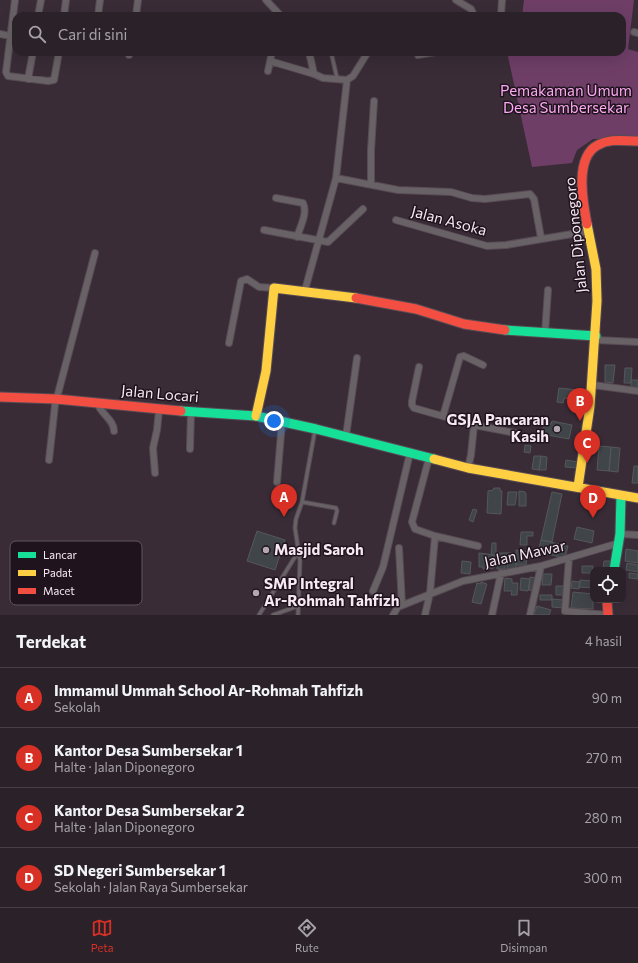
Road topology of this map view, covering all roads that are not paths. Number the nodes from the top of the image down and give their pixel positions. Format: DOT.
graph roads {
  1 [pos="15,0"];
  2 [pos="41,0"];
  3 [pos="66,0"];
  4 [pos="100,0"];
  5 [pos="138,0"];
  6 [pos="266,0"];
  7 [pos="456,0"];
  8 [pos="502,0"];
  9 [pos="13,12"];
  10 [pos="39,12"];
  11 [pos="64,12"];
  12 [pos="98,12"];
  13 [pos="136,12"];
  14 [pos="277,12"];
  15 [pos="472,12"];
  16 [pos="501,12"];
  17 [pos="12,22"];
  18 [pos="0,34"];
  19 [pos="10,36"];
  20 [pos="32,56"];
  21 [pos="58,56"];
  22 [pos="271,56"];
  23 [pos="310,56"];
  24 [pos="332,56"];
  25 [pos="366,56"];
  26 [pos="270,61"];
  27 [pos="268,71"];
  28 [pos="314,74"];
  29 [pos="337,78"];
  30 [pos="28,79"];
  31 [pos="347,80"];
  32 [pos="374,101"];
  33 [pos="638,141"];
  34 [pos="336,178"];
  35 [pos="371,184"];
  36 [pos="276,198"];
  37 [pos="363,209"];
  38 [pos="396,220"];
  39 [pos="264,230"];
  40 [pos="590,231"];
  41 [pos="297,237"];
  42 [pos="541,238"];
  43 [pos="319,240"];
  44 [pos="95,253"];
  45 [pos="274,288"];
  46 [pos="305,290"];
  47 [pos="548,290"];
  48 [pos="545,333"];
  49 [pos="596,338"];
  50 [pos="638,342"];
  51 [pos="229,343"];
  52 [pos="357,358"];
  53 [pos="483,365"];
  54 [pos="419,367"];
  55 [pos="593,385"];
  56 [pos="638,391"];
  57 [pos="0,397"];
  58 [pos="56,399"];
  59 [pos="97,402"];
  60 [pos="159,410"];
  61 [pos="191,411"];
  62 [pos="256,416"];
  63 [pos="443,416"];
  64 [pos="282,422"];
  65 [pos="474,425"];
  66 [pos="316,429"];
  67 [pos="114,431"];
  68 [pos="515,433"];
  69 [pos="346,436"];
  70 [pos="190,449"];
  71 [pos="410,453"];
  72 [pos="429,458"];
  73 [pos="49,460"];
  74 [pos="468,468"];
  75 [pos="155,473"];
  76 [pos="277,482"];
  77 [pos="578,487"];
  78 [pos="621,496"];
  79 [pos="638,498"];
  80 [pos="302,502"];
  81 [pos="334,522"];
  82 [pos="638,535"];
  83 [pos="435,536"];
  84 [pos="620,538"];
  85 [pos="478,546"];
  86 [pos="399,548"];
  87 [pos="298,552"];
  88 [pos="569,558"];
  89 [pos="541,566"];
  90 [pos="615,567"];
  91 [pos="502,573"];
  92 [pos="373,591"];
  93 [pos="430,593"];
  94 [pos="607,603"];
  95 [pos="402,605"];
  96 [pos="298,606"];
  97 [pos="564,613"];
  98 [pos="259,615"];
  99 [pos="273,615"];
  100 [pos="298,615"];
  101 [pos="393,615"];
  102 [pos="425,615"];
  103 [pos="492,615"];
  104 [pos="530,615"];
  105 [pos="608,615"];
  1 -- 9 [label="street"];
  2 -- 10 [label="street"];
  3 -- 11 [label="street"];
  4 -- 12 [label="street"];
  5 -- 13 [label="street"];
  6 -- 14 [label="street"];
  7 -- 15 [label="street"];
  8 -- 16 [label="street"];
  17 -- 19 [label="street"];
  18 -- 19 [label="street"];
  19 -- 30 [label="street"];
  20 -- 30 [label="street"];
  21 -- 30 [label="street"];
  22 -- 26 [label="street"];
  23 -- 28 [label="street"];
  24 -- 29 [label="lane"];
  25 -- 31 [label="street"];
  26 -- 27 [label="street"];
  26 -- 28 [label="street"];
  28 -- 29 [label="street"];
  29 -- 31 [label="street"];
  31 -- 34 [label="street"];
  32 -- 35 [label="street"];
  33 -- 40 [label="street, Jalan Diponegoro"];
  34 -- 35 [label="street"];
  34 -- 43 [label="street"];
  35 -- 42 [label="street"];
  36 -- 41 [label="street"];
  37 -- 43 [label="street"];
  38 -- 42 [label="street, Jalan Asoka"];
  39 -- 41 [label="street"];
  40 -- 42 [label="street, Jalan Asoka"];
  40 -- 49 [label="street, Jalan Diponegoro"];
  41 -- 43 [label="street"];
  43 -- 46 [label="street"];
  44 -- 58 [label="street"];
  45 -- 46 [label="street"];
  45 -- 51 [label="street"];
  45 -- 62 [label="street"];
  46 -- 48 [label="street"];
  47 -- 48 [label="street"];
  48 -- 49 [label="street"];
  49 -- 50 [label="street"];
  49 -- 55 [label="street, Jalan Diponegoro"];
  52 -- 69 [label="street"];
  53 -- 63 [label="street"];
  54 -- 63 [label="street"];
  55 -- 56 [label="street"];
  55 -- 77 [label="street, Jalan Diponegoro"];
  57 -- 58 [label="street, Jalan Locari"];
  58 -- 59 [label="street, Jalan Locari"];
  58 -- 73 [label="street"];
  59 -- 60 [label="street, Jalan Locari"];
  59 -- 67 [label="street"];
  60 -- 61 [label="street, Jalan Locari"];
  60 -- 75 [label="street"];
  61 -- 62 [label="street, Jalan Locari"];
  61 -- 70 [label="street"];
  62 -- 64 [label="street, Jalan Locari"];
  63 -- 65 [label="street"];
  64 -- 66 [label="street, Jalan Locari"];
  64 -- 76 [label="street"];
  65 -- 68 [label="street"];
  65 -- 74 [label="street"];
  66 -- 69 [label="street, Jalan Locari"];
  66 -- 80 [label="lane"];
  69 -- 71 [label="street, Jalan Locari"];
  71 -- 72 [label="street, Jalan Locari"];
  71 -- 92 [label="street"];
  72 -- 74 [label="street, Jalan Locari"];
  72 -- 83 [label="street"];
  74 -- 77 [label="street, Jalan Locari"];
  77 -- 78 [label="street, Jalan Locari"];
  78 -- 79 [label="street, Jalan Locari"];
  78 -- 84 [label="street"];
  80 -- 81 [label="lane"];
  80 -- 87 [label="lane"];
  82 -- 84 [label="street, Jalan Mawar"];
  83 -- 85 [label="street"];
  83 -- 93 [label="street"];
  84 -- 88 [label="street, Jalan Mawar"];
  84 -- 90 [label="street"];
  86 -- 95 [label="street"];
  87 -- 96 [label="lane"];
  87 -- 98 [label="lane"];
  88 -- 89 [label="street, Jalan Mawar"];
  88 -- 97 [label="street"];
  89 -- 91 [label="street, Jalan Mawar"];
  89 -- 104 [label="street"];
  91 -- 93 [label="street, Jalan Mawar"];
  91 -- 103 [label="street"];
  93 -- 95 [label="street, Jalan Mawar"];
  93 -- 102 [label="street"];
  94 -- 105 [label="street"];
  95 -- 101 [label="street"];
  96 -- 99 [label="lane"];
  96 -- 100 [label="lane"];
  97 -- 105 [label="street"];
}
